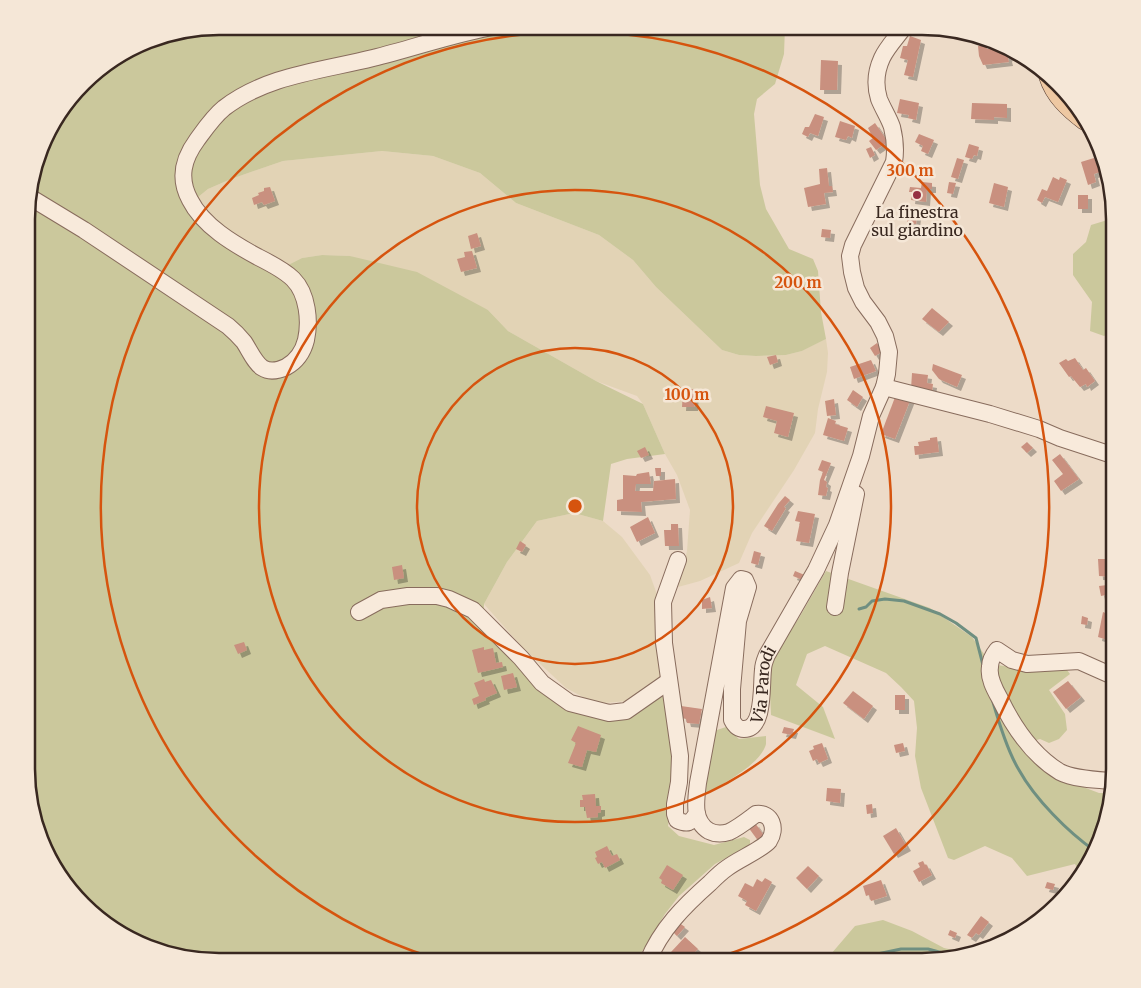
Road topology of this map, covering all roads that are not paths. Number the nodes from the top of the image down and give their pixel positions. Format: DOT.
graph roads {
  1 [pos="454,35"];
  2 [pos="898,35"];
  3 [pos="36,201"];
  4 [pos="884,387"];
  5 [pos="1106,453"];
  6 [pos="861,456"];
  7 [pos="678,560"];
  8 [pos="836,607"];
  9 [pos="359,612"];
  10 [pos="1106,673"];
  11 [pos="669,681"];
  12 [pos="1106,781"];
  13 [pos="697,814"];
  14 [pos="652,953"];
  1 -- 3 [label="street"];
  2 -- 4 [label="street, Via Parodi"];
  4 -- 5 [label="street"];
  4 -- 6 [label="street, Via Parodi"];
  6 -- 8 [label="street"];
  6 -- 13 [label="street, Via Parodi"];
  7 -- 11 [label="street"];
  9 -- 11 [label="street"];
  10 -- 12 [label="street"];
  11 -- 13 [label="street"];
  13 -- 14 [label="street"];
}
